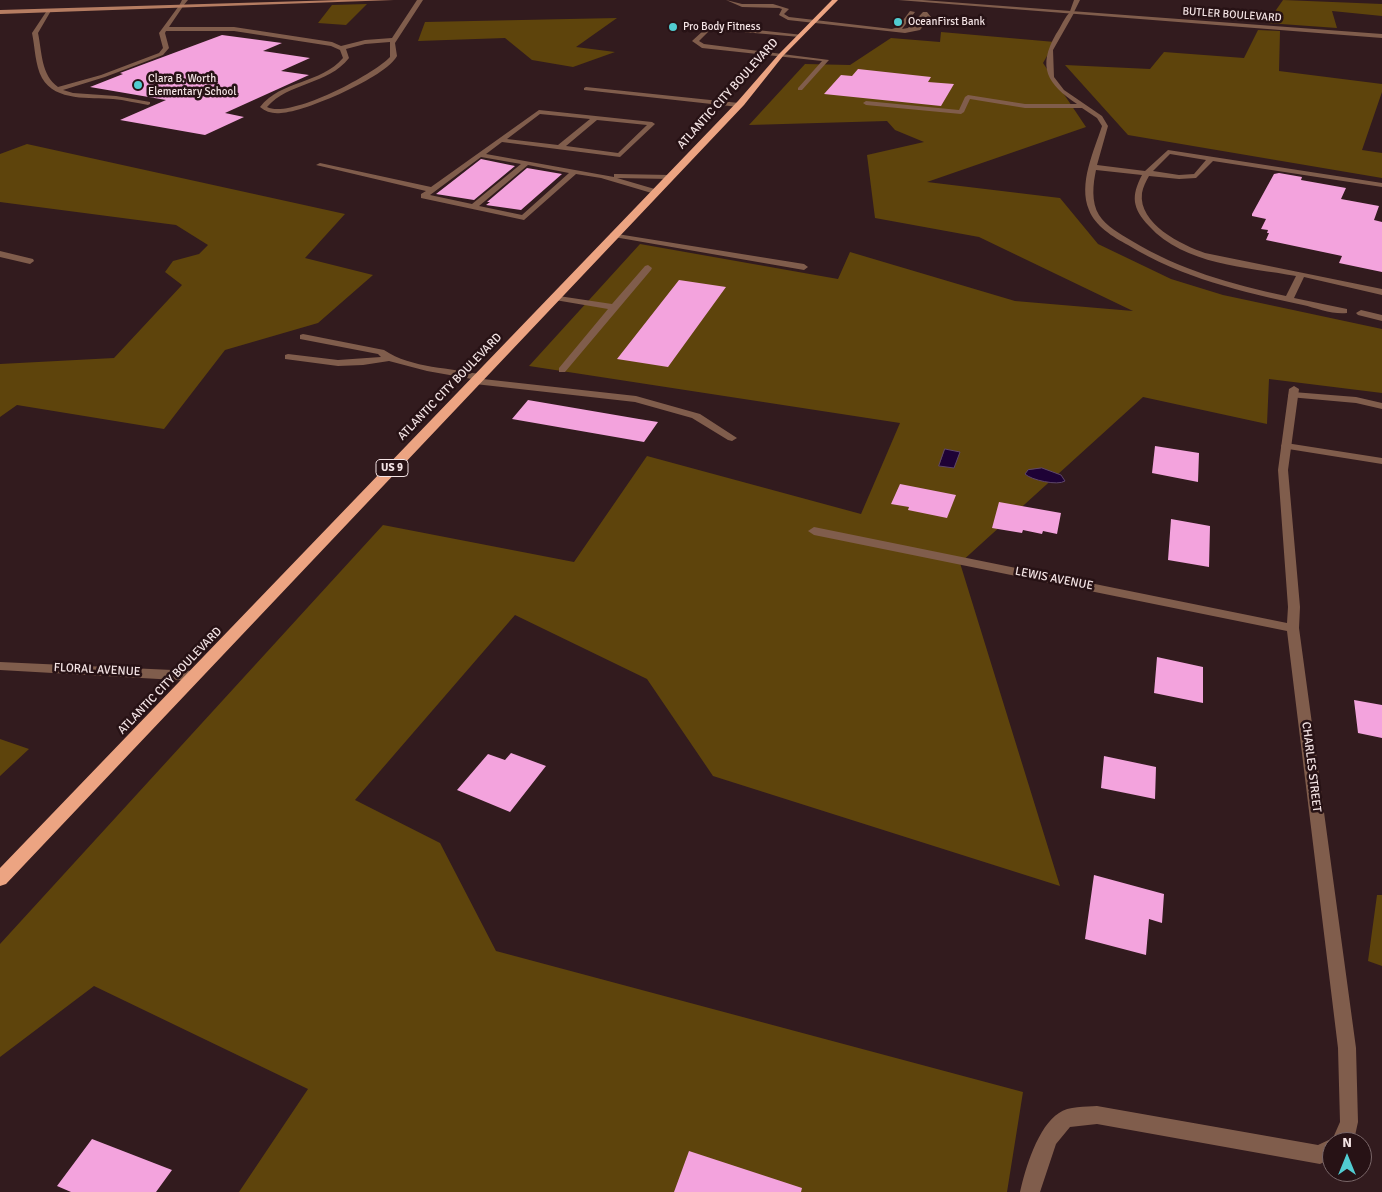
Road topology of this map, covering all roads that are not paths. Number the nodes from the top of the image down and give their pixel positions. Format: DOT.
graph roads {
  1 [pos="391,0"];
  2 [pos="420,0"];
  3 [pos="729,0"];
  4 [pos="835,0"];
  5 [pos="901,0"];
  6 [pos="1076,0"];
  7 [pos="931,2"];
  8 [pos="183,3"];
  9 [pos="50,10"];
  10 [pos="0,12"];
  11 [pos="1071,12"];
  12 [pos="925,13"];
  13 [pos="814,21"];
  14 [pos="165,29"];
  15 [pos="893,31"];
  16 [pos="800,36"];
  17 [pos="1382,36"];
  18 [pos="395,40"];
  19 [pos="341,48"];
  20 [pos="781,55"];
  21 [pos="586,89"];
  22 [pos="800,89"];
  23 [pos="59,90"];
  24 [pos="148,103"];
  25 [pos="866,103"];
  26 [pos="739,105"];
  27 [pos="1082,106"];
  28 [pos="596,118"];
  29 [pos="501,140"];
  30 [pos="560,147"];
  31 [pos="480,155"];
  32 [pos="1212,158"];
  33 [pos="527,163"];
  34 [pos="320,165"];
  35 [pos="1092,167"];
  36 [pos="575,171"];
  37 [pos="1147,173"];
  38 [pos="602,176"];
  39 [pos="670,177"];
  40 [pos="1382,185"];
  41 [pos="433,190"];
  42 [pos="655,192"];
  43 [pos="473,207"];
  44 [pos="614,235"];
  45 [pos="0,254"];
  46 [pos="30,261"];
  47 [pos="804,267"];
  48 [pos="648,268"];
  49 [pos="1301,274"];
  50 [pos="1382,292"];
  51 [pos="555,297"];
  52 [pos="1289,299"];
  53 [pos="614,307"];
  54 [pos="1344,311"];
  55 [pos="1361,314"];
  56 [pos="1382,318"];
  57 [pos="304,337"];
  58 [pos="288,357"];
  59 [pos="388,358"];
  60 [pos="562,370"];
  61 [pos="477,379"];
  62 [pos="1382,406"];
  63 [pos="732,438"];
  64 [pos="1286,446"];
  65 [pos="1382,461"];
  66 [pos="814,531"];
  67 [pos="1293,628"];
  68 [pos="0,666"];
  69 [pos="194,676"];
  70 [pos="0,879"];
  71 [pos="1346,1132"];
  72 [pos="1322,1154"];
  73 [pos="1030,1192"];
  1 -- 8 [label="main road"];
  2 -- 18 [label="street"];
  3 -- 13 [label="street"];
  4 -- 13 [label="highway, ATLANTIC CITY BOULEVARD / US 9"];
  5 -- 7 [label="street, BUTLER BOULEVARD"];
  6 -- 11 [label="street"];
  7 -- 11 [label="street, BUTLER BOULEVARD"];
  7 -- 12 [label="street"];
  8 -- 9 [label="main road"];
  8 -- 14 [label="street"];
  9 -- 10 [label="main road"];
  9 -- 23 [label="street"];
  11 -- 17 [label="street, BUTLER BOULEVARD"];
  11 -- 27 [label="street"];
  12 -- 15 [label="street"];
  12 -- 15 [label="street"];
  13 -- 15 [label="street"];
  13 -- 16 [label="highway, ATLANTIC CITY BOULEVARD / US 9"];
  14 -- 19 [label="street"];
  14 -- 23 [label="street"];
  16 -- 20 [label="highway, ATLANTIC CITY BOULEVARD / US 9"];
  16 -- 20 [label="street"];
  18 -- 19 [label="street"];
  18 -- 19 [label="street"];
  20 -- 22 [label="street"];
  20 -- 26 [label="highway, ATLANTIC CITY BOULEVARD / US 9"];
  21 -- 26 [label="street"];
  23 -- 24 [label="street"];
  25 -- 27 [label="street"];
  26 -- 39 [label="highway, ATLANTIC CITY BOULEVARD / US 9"];
  27 -- 35 [label="street"];
  28 -- 29 [label="street"];
  28 -- 30 [label="street"];
  28 -- 30 [label="street"];
  29 -- 30 [label="street"];
  29 -- 31 [label="street"];
  31 -- 33 [label="street"];
  31 -- 41 [label="street"];
  32 -- 37 [label="street"];
  32 -- 37 [label="street"];
  32 -- 40 [label="street"];
  33 -- 36 [label="street"];
  33 -- 43 [label="street"];
  34 -- 41 [label="street"];
  35 -- 37 [label="street"];
  35 -- 52 [label="street"];
  36 -- 38 [label="street"];
  36 -- 43 [label="street"];
  37 -- 49 [label="street"];
  38 -- 39 [label="street"];
  38 -- 42 [label="street"];
  39 -- 42 [label="highway, ATLANTIC CITY BOULEVARD / US 9"];
  41 -- 43 [label="street"];
  42 -- 44 [label="highway, ATLANTIC CITY BOULEVARD / US 9"];
  44 -- 47 [label="street"];
  44 -- 51 [label="highway, ATLANTIC CITY BOULEVARD / US 9"];
  45 -- 46 [label="street"];
  48 -- 53 [label="street"];
  49 -- 50 [label="street"];
  49 -- 52 [label="street"];
  51 -- 53 [label="street"];
  51 -- 61 [label="highway, ATLANTIC CITY BOULEVARD / US 9"];
  52 -- 54 [label="street"];
  53 -- 60 [label="street"];
  55 -- 56 [label="street"];
  57 -- 59 [label="street"];
  58 -- 59 [label="street"];
  59 -- 61 [label="street"];
  61 -- 63 [label="street"];
  61 -- 69 [label="highway, ATLANTIC CITY BOULEVARD / US 9"];
  62 -- 64 [label="street, CHARLES STREET"];
  64 -- 65 [label="street"];
  64 -- 67 [label="street, CHARLES STREET"];
  66 -- 67 [label="street, LEWIS AVENUE"];
  67 -- 71 [label="street, CHARLES STREET"];
  68 -- 69 [label="street, FLORAL AVENUE"];
  69 -- 70 [label="highway, ATLANTIC CITY BOULEVARD / US 9"];
  72 -- 73 [label="street"];
}
